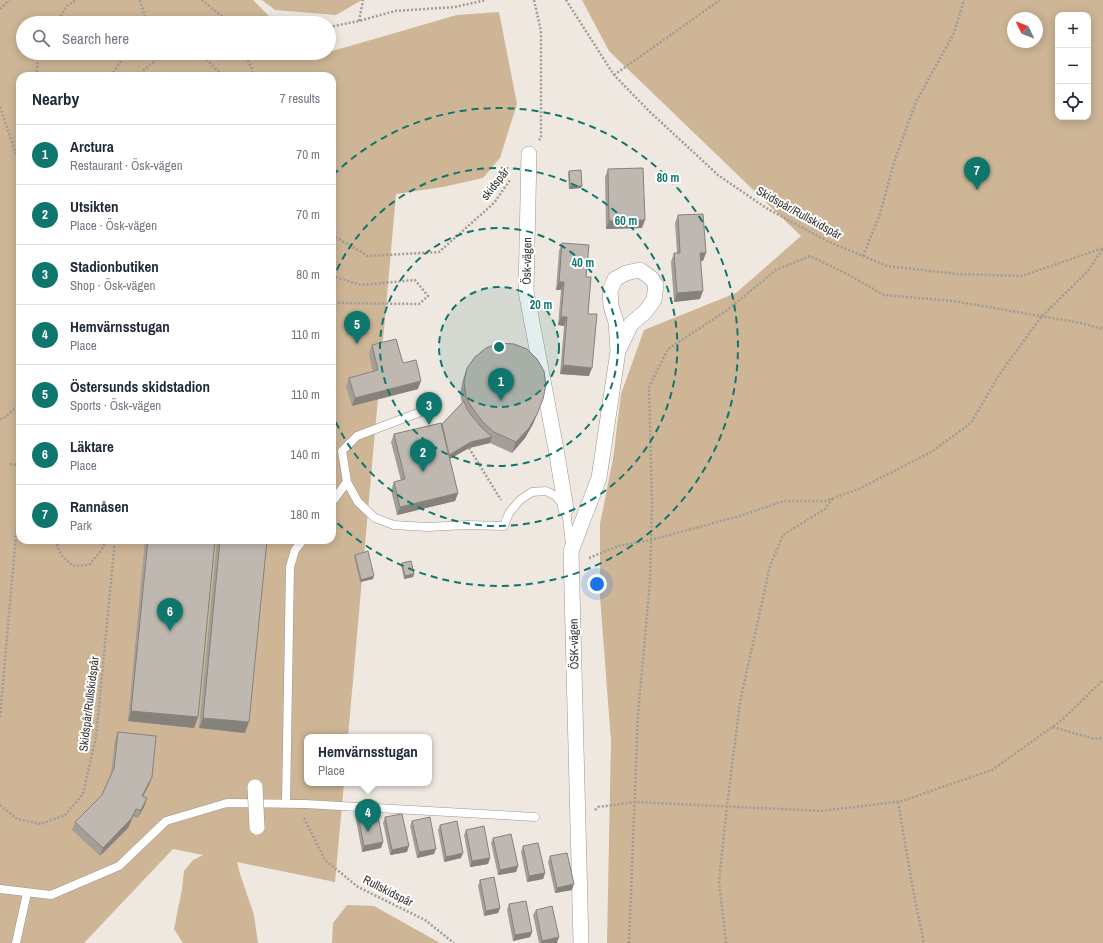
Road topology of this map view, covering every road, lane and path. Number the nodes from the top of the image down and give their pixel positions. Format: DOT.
graph roads {
  1 [pos="9,0"];
  2 [pos="76,0"];
  3 [pos="140,0"];
  4 [pos="202,0"];
  5 [pos="363,0"];
  6 [pos="486,0"];
  7 [pos="534,0"];
  8 [pos="566,0"];
  9 [pos="720,0"];
  10 [pos="964,0"];
  11 [pos="0,9"];
  12 [pos="61,16"];
  13 [pos="145,16"];
  14 [pos="221,16"];
  15 [pos="359,21"];
  16 [pos="336,26"];
  17 [pos="38,60"];
  18 [pos="121,60"];
  19 [pos="156,60"];
  20 [pos="206,60"];
  21 [pos="248,60"];
  22 [pos="37,72"];
  23 [pos="114,72"];
  24 [pos="142,72"];
  25 [pos="219,72"];
  26 [pos="252,72"];
  27 [pos="614,75"];
  28 [pos="0,107"];
  29 [pos="16,154"];
  30 [pos="529,154"];
  31 [pos="512,178"];
  32 [pos="336,237"];
  33 [pos="1103,248"];
  34 [pos="863,256"];
  35 [pos="336,277"];
  36 [pos="336,303"];
  37 [pos="1041,317"];
  38 [pos="1103,329"];
  39 [pos="618,351"];
  40 [pos="16,408"];
  41 [pos="418,413"];
  42 [pos="0,419"];
  43 [pos="470,448"];
  44 [pos="10,464"];
  45 [pos="16,465"];
  46 [pos="347,482"];
  47 [pos="336,497"];
  48 [pos="833,498"];
  49 [pos="566,508"];
  50 [pos="509,512"];
  51 [pos="16,535"];
  52 [pos="651,540"];
  53 [pos="57,544"];
  54 [pos="104,544"];
  55 [pos="115,544"];
  56 [pos="300,544"];
  57 [pos="572,559"];
  58 [pos="1103,680"];
  59 [pos="0,717"];
  60 [pos="1052,727"];
  61 [pos="1103,738"];
  62 [pos="255,787"];
  63 [pos="634,802"];
  64 [pos="898,802"];
  65 [pos="286,803"];
  66 [pos="0,805"];
  67 [pos="726,806"];
  68 [pos="535,817"];
  69 [pos="578,822"];
  70 [pos="257,827"];
  71 [pos="0,889"];
  72 [pos="28,893"];
  73 [pos="16,943"];
  74 [pos="454,943"];
  75 [pos="581,943"];
  76 [pos="629,943"];
  77 [pos="726,943"];
  78 [pos="924,943"];
  1 -- 11 [label="path"];
  2 -- 12 [label="path"];
  3 -- 13 [label="path"];
  4 -- 14 [label="path"];
  5 -- 15 [label="path"];
  6 -- 15 [label="path"];
  7 -- 30 [label="path"];
  8 -- 27 [label="path, Skidspår/Rullskidspår"];
  9 -- 27 [label="path"];
  10 -- 34 [label="path"];
  15 -- 16 [label="path"];
  17 -- 22 [label="path"];
  18 -- 23 [label="path"];
  19 -- 24 [label="path"];
  20 -- 25 [label="path"];
  21 -- 26 [label="path"];
  27 -- 34 [label="path, Skidspår/Rullskidspår"];
  28 -- 29 [label="path"];
  30 -- 49 [label="street, Ösk-vägen"];
  31 -- 32 [label="path, skidspår"];
  33 -- 34 [label="path, Skidspår/Rullskidspår"];
  33 -- 37 [label="path"];
  35 -- 36 [label="path"];
  37 -- 38 [label="path"];
  37 -- 48 [label="path"];
  37 -- 52 [label="path"];
  39 -- 39 [label="street, ÖSK-vägen"];
  39 -- 57 [label="street, ÖSK-vägen"];
  40 -- 42 [label="path"];
  41 -- 46 [label="lane"];
  43 -- 50 [label="path"];
  44 -- 45 [label="path"];
  46 -- 47 [label="lane"];
  46 -- 50 [label="lane"];
  48 -- 52 [label="path"];
  48 -- 67 [label="path"];
  49 -- 50 [label="lane"];
  49 -- 57 [label="lane"];
  51 -- 59 [label="path"];
  52 -- 57 [label="path"];
  52 -- 63 [label="path"];
  53 -- 54 [label="path"];
  55 -- 66 [label="path, Skidspår/Rullskidspår"];
  56 -- 65 [label="lane"];
  57 -- 69 [label="street, ÖSK-vägen"];
  58 -- 60 [label="path"];
  60 -- 61 [label="path"];
  60 -- 64 [label="path"];
  62 -- 70 [label="street, bridge"];
  63 -- 67 [label="path"];
  63 -- 69 [label="path"];
  63 -- 76 [label="path"];
  64 -- 67 [label="path"];
  64 -- 78 [label="path"];
  65 -- 68 [label="lane"];
  65 -- 72 [label="lane"];
  65 -- 74 [label="path, Rullskidspår"];
  67 -- 77 [label="path"];
  69 -- 75 [label="street, ÖSK-vägen"];
  71 -- 72 [label="lane"];
  72 -- 73 [label="lane"];
}
